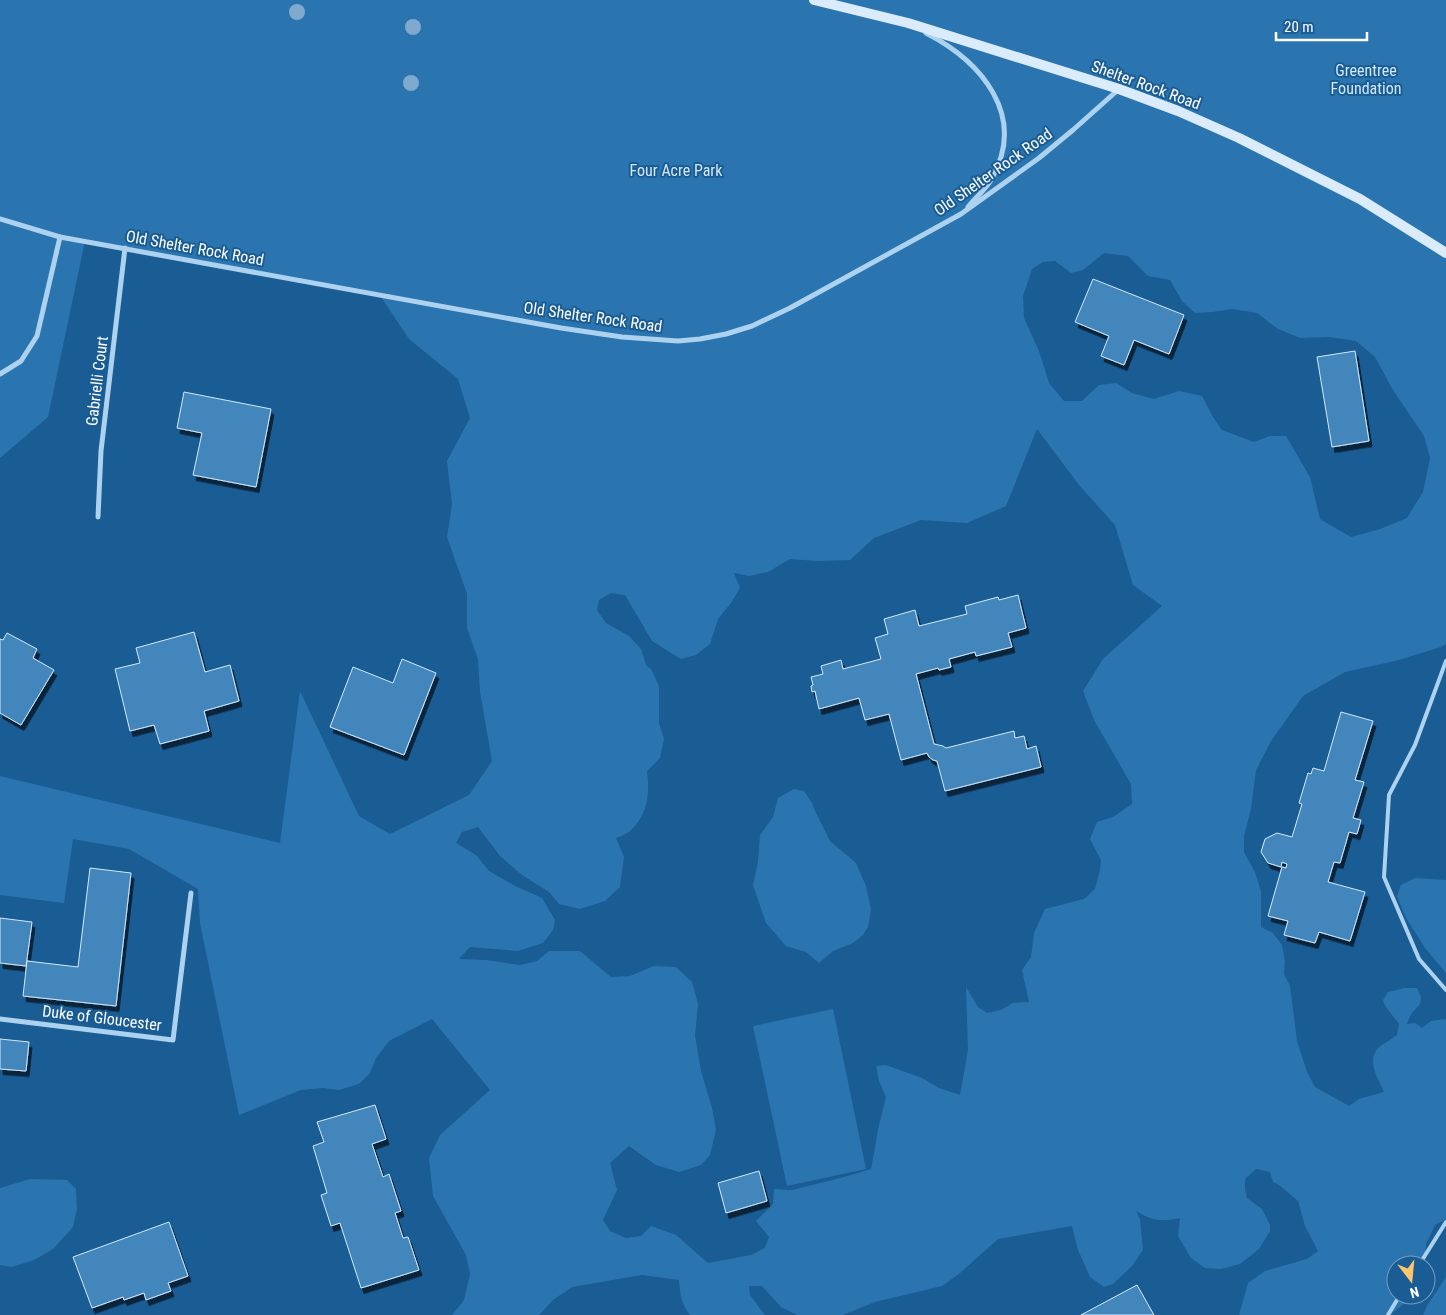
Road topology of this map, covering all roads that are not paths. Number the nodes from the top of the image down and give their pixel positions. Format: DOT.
graph roads {
  1 [pos="814,0"];
  2 [pos="908,23"];
  3 [pos="1119,89"];
  4 [pos="961,214"];
  5 [pos="0,220"];
  6 [pos="60,237"];
  7 [pos="125,248"];
  8 [pos="1446,253"];
  9 [pos="0,374"];
  10 [pos="98,517"];
  11 [pos="1446,661"];
  12 [pos="191,893"];
  13 [pos="1446,990"];
  14 [pos="0,1019"];
  15 [pos="1446,1222"];
  16 [pos="1425,1255"];
  1 -- 2 [label="main road, Shelter Rock Road"];
  2 -- 3 [label="main road, Shelter Rock Road"];
  2 -- 4 [label="street"];
  3 -- 4 [label="street, Old Shelter Rock Road"];
  3 -- 8 [label="main road, Shelter Rock Road"];
  4 -- 7 [label="street, Old Shelter Rock Road"];
  5 -- 6 [label="street, Old Shelter Rock Road"];
  6 -- 7 [label="street, Old Shelter Rock Road"];
  6 -- 9 [label="street"];
  7 -- 10 [label="street, Gabrielli Court"];
  11 -- 13 [label="lane"];
  12 -- 14 [label="street, Duke of Gloucester"];
  15 -- 16 [label="lane"];
}
